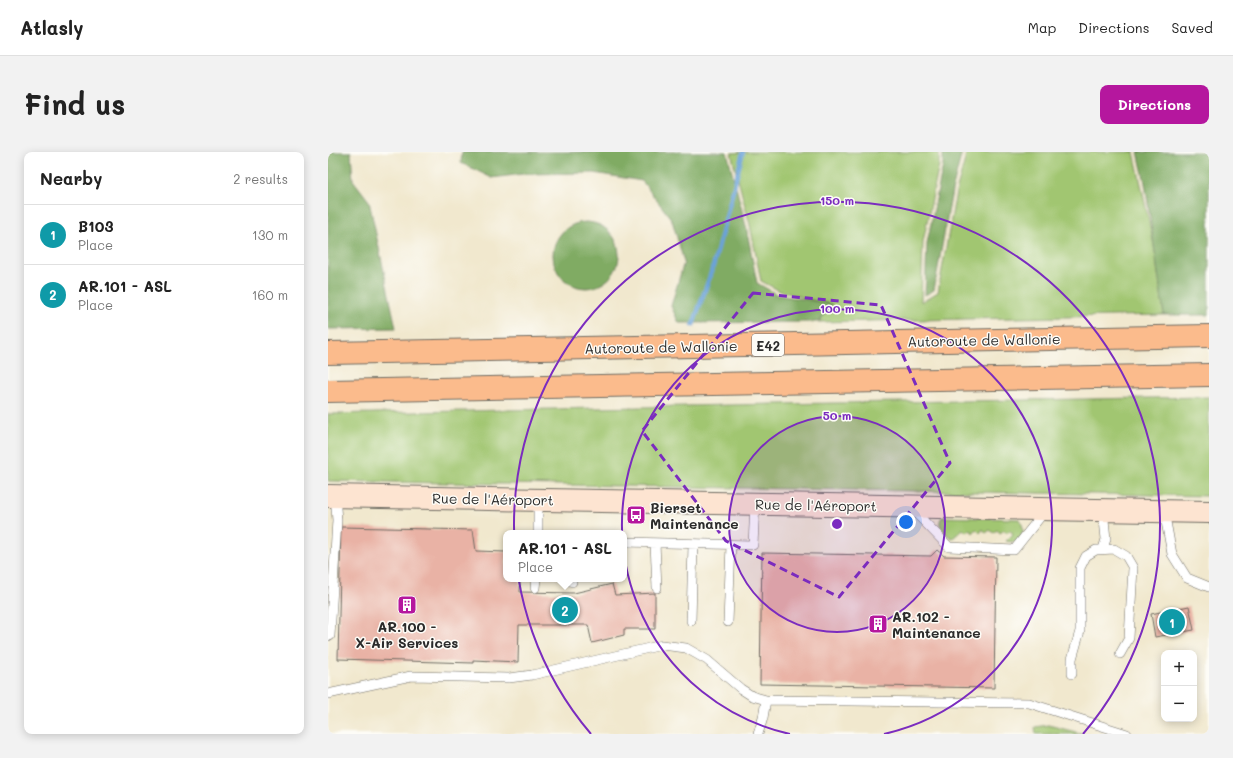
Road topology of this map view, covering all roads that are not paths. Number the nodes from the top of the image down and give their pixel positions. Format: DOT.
graph roads {
  1 [pos="1209,336"];
  2 [pos="328,353"];
  3 [pos="1209,375"];
  4 [pos="328,391"];
  5 [pos="331,496"];
  6 [pos="538,500"];
  7 [pos="755,504"];
  8 [pos="910,507"];
  9 [pos="1046,509"];
  10 [pos="1103,510"];
  11 [pos="1164,512"];
  12 [pos="1209,512"];
  13 [pos="538,530"];
  14 [pos="627,542"];
  15 [pos="656,543"];
  16 [pos="693,544"];
  17 [pos="731,545"];
  18 [pos="1103,549"];
  19 [pos="1209,587"];
  20 [pos="657,588"];
  21 [pos="691,621"];
  22 [pos="728,622"];
  23 [pos="330,636"];
  24 [pos="1120,654"];
  25 [pos="1072,674"];
  26 [pos="328,694"];
  27 [pos="766,700"];
  28 [pos="758,734"];
  29 [pos="1127,734"];
  1 -- 2 [label="highway, Autoroute de Wallonie / E42"];
  3 -- 4 [label="highway"];
  5 -- 6 [label="street, Rue de l'Aéroport"];
  5 -- 23 [label="lane"];
  6 -- 7 [label="street, Rue de l'Aéroport"];
  6 -- 13 [label="lane"];
  7 -- 8 [label="street, Rue de l'Aéroport"];
  7 -- 17 [label="lane"];
  8 -- 9 [label="street, Rue de l'Aéroport"];
  8 -- 9 [label="lane"];
  9 -- 10 [label="street, Rue de l'Aéroport"];
  10 -- 11 [label="street, Rue de l'Aéroport"];
  10 -- 18 [label="lane"];
  11 -- 12 [label="street, Rue de l'Aéroport"];
  11 -- 19 [label="lane"];
  14 -- 15 [label="lane"];
  15 -- 16 [label="lane"];
  15 -- 20 [label="lane"];
  16 -- 17 [label="lane"];
  16 -- 21 [label="lane"];
  17 -- 22 [label="lane"];
  18 -- 24 [label="lane"];
  18 -- 25 [label="lane"];
  26 -- 27 [label="lane"];
  27 -- 28 [label="lane"];
  27 -- 29 [label="lane"];
}
